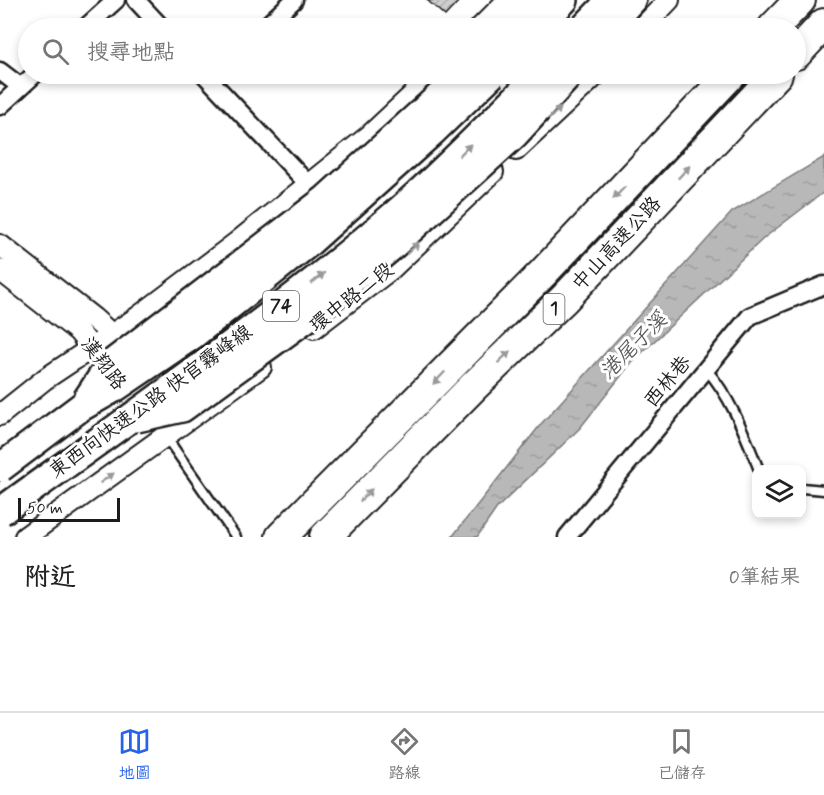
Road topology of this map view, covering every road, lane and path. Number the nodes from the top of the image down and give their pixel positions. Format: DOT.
graph roads {
  1 [pos="116,0"];
  2 [pos="136,0"];
  3 [pos="294,0"];
  4 [pos="508,0"];
  5 [pos="535,0"];
  6 [pos="562,0"];
  7 [pos="579,0"];
  8 [pos="611,0"];
  9 [pos="636,0"];
  10 [pos="669,0"];
  11 [pos="96,18"];
  12 [pos="153,18"];
  13 [pos="275,18"];
  14 [pos="490,18"];
  15 [pos="518,18"];
  16 [pos="545,18"];
  17 [pos="561,18"];
  18 [pos="594,18"];
  19 [pos="620,18"];
  20 [pos="652,18"];
  21 [pos="0,71"];
  22 [pos="24,84"];
  23 [pos="217,84"];
  24 [pos="424,84"];
  25 [pos="453,84"];
  26 [pos="481,84"];
  27 [pos="481,84"];
  28 [pos="497,84"];
  29 [pos="530,84"];
  30 [pos="561,84"];
  31 [pos="586,84"];
  32 [pos="722,84"];
  33 [pos="768,84"];
  34 [pos="21,87"];
  35 [pos="0,106"];
  36 [pos="309,184"];
  37 [pos="0,245"];
  38 [pos="0,270"];
  39 [pos="824,285"];
  40 [pos="111,334"];
  41 [pos="92,348"];
  42 [pos="706,369"];
  43 [pos="130,393"];
  44 [pos="81,407"];
  45 [pos="0,415"];
  46 [pos="165,437"];
  47 [pos="757,465"];
  48 [pos="0,468"];
  49 [pos="0,483"];
  50 [pos="806,488"];
  51 [pos="824,490"];
  52 [pos="0,495"];
  53 [pos="0,512"];
  54 [pos="25,537"];
  55 [pos="236,537"];
  56 [pos="281,537"];
  57 [pos="325,537"];
  58 [pos="567,537"];
  1 -- 11 [label="street"];
  2 -- 12 [label="street"];
  3 -- 13 [label="street"];
  4 -- 14 [label="street"];
  5 -- 15 [label="highway"];
  6 -- 16 [label="highway"];
  7 -- 17 [label="street"];
  8 -- 18 [label="highway"];
  9 -- 19 [label="street"];
  10 -- 20 [label="street"];
  21 -- 34 [label="street"];
  22 -- 34 [label="street"];
  23 -- 36 [label="street"];
  24 -- 36 [label="street"];
  25 -- 44 [label="highway, bridge"];
  26 -- 44 [label="highway, 東西向快速公路 快官霧峰線 / 74, bridge"];
  27 -- 43 [label="street"];
  28 -- 43 [label="street"];
  43 -- 29 [label="highway, 東西向快速公路 快官霧峰線 / 74, one-way, bridge"];
  30 -- 43 [label="highway, bridge"];
  46 -- 31 [label="street, 環中路二段, one-way"];
  32 -- 56 [label="highway, 中山高速公路 / 1, one-way"];
  57 -- 33 [label="highway, 中山高速公路 / 1, one-way"];
  34 -- 35 [label="street"];
  36 -- 40 [label="street"];
  37 -- 40 [label="street, 漢翔路"];
  38 -- 41 [label="street, 漢翔路"];
  39 -- 42 [label="street, 西林巷"];
  40 -- 41 [label="street"];
  40 -- 43 [label="street, 漢翔路"];
  41 -- 43 [label="street, 漢翔路"];
  41 -- 45 [label="street"];
  42 -- 47 [label="lane"];
  42 -- 58 [label="street, 西林巷"];
  43 -- 46 [label="street, 漢翔路"];
  43 -- 49 [label="street"];
  43 -- 52 [label="street"];
  43 -- 53 [label="highway, 東西向快速公路 快官霧峰線 / 74, bridge"];
  44 -- 48 [label="highway, 東西向快速公路 快官霧峰線 / 74, bridge"];
  54 -- 46 [label="street, 環中路二段, one-way"];
  46 -- 55 [label="lane"];
  50 -- 51 [label="lane"];
}
